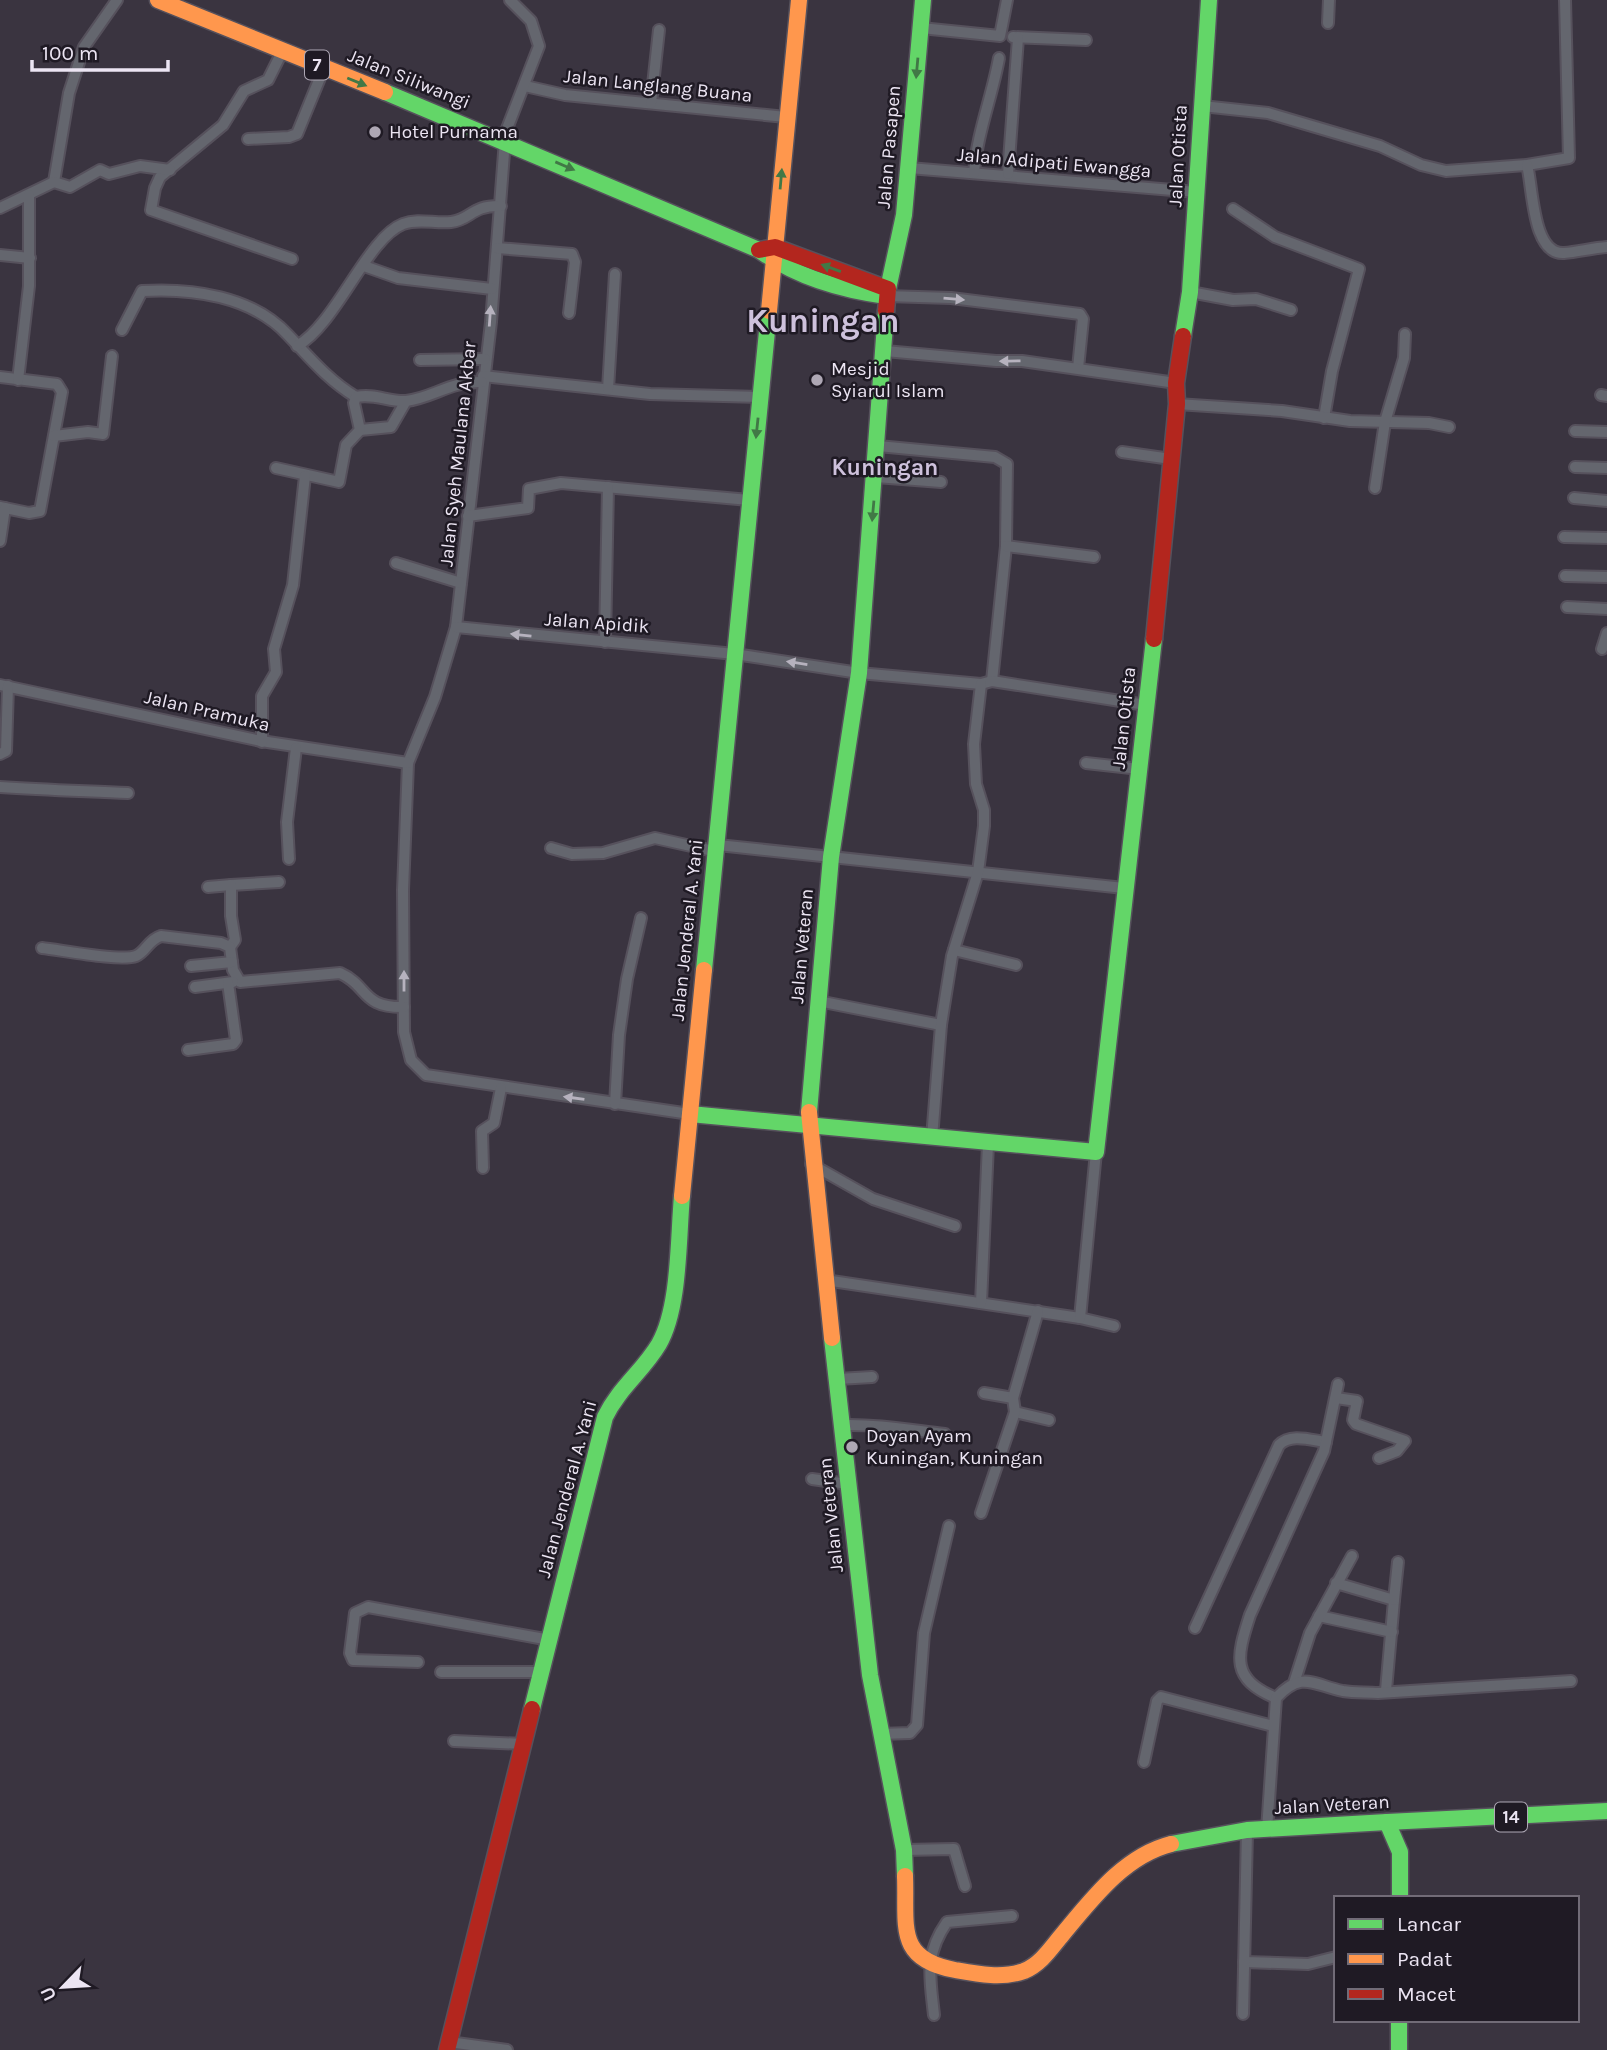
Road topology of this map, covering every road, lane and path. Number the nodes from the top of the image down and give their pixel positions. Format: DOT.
graph roads {
  1 [pos="117,0"];
  2 [pos="158,0"];
  3 [pos="510,0"];
  4 [pos="799,0"];
  5 [pos="923,0"];
  6 [pos="1007,0"];
  7 [pos="1209,0"];
  8 [pos="1329,0"];
  9 [pos="1565,0"];
  10 [pos="1328,23"];
  11 [pos="920,28"];
  12 [pos="659,30"];
  13 [pos="1000,36"];
  14 [pos="1018,38"];
  15 [pos="1086,40"];
  16 [pos="282,52"];
  17 [pos="999,58"];
  18 [pos="324,68"];
  19 [pos="526,86"];
  20 [pos="651,103"];
  21 [pos="1202,106"];
  22 [pos="786,117"];
  23 [pos="248,139"];
  24 [pos="503,139"];
  25 [pos="1527,165"];
  26 [pos="909,168"];
  27 [pos="170,170"];
  28 [pos="974,173"];
  29 [pos="1008,174"];
  30 [pos="54,182"];
  31 [pos="1197,192"];
  32 [pos="29,195"];
  33 [pos="501,206"];
  34 [pos="0,208"];
  35 [pos="1233,209"];
  36 [pos="1607,247"];
  37 [pos="497,248"];
  38 [pos="769,253"];
  39 [pos="0,255"];
  40 [pos="30,258"];
  41 [pos="292,259"];
  42 [pos="366,266"];
  43 [pos="615,274"];
  44 [pos="492,289"];
  45 [pos="887,292"];
  46 [pos="1190,292"];
  47 [pos="1290,310"];
  48 [pos="569,313"];
  49 [pos="883,320"];
  50 [pos="122,330"];
  51 [pos="1405,334"];
  52 [pos="300,350"];
  53 [pos="885,351"];
  54 [pos="112,356"];
  55 [pos="485,359"];
  56 [pos="420,360"];
  57 [pos="1078,368"];
  58 [pos="0,377"];
  59 [pos="483,379"];
  60 [pos="18,380"];
  61 [pos="1176,383"];
  62 [pos="608,388"];
  63 [pos="356,397"];
  64 [pos="760,397"];
  65 [pos="406,401"];
  66 [pos="1177,404"];
  67 [pos="1324,418"];
  68 [pos="1385,422"];
  69 [pos="1449,427"];
  70 [pos="360,430"];
  71 [pos="1575,431"];
  72 [pos="1607,432"];
  73 [pos="54,436"];
  74 [pos="878,446"];
  75 [pos="1122,452"];
  76 [pos="1171,459"];
  77 [pos="1575,467"];
  78 [pos="276,468"];
  79 [pos="1607,468"];
  80 [pos="305,476"];
  81 [pos="876,477"];
  82 [pos="941,482"];
  83 [pos="608,487"];
  84 [pos="1375,488"];
  85 [pos="1574,498"];
  86 [pos="749,500"];
  87 [pos="1607,501"];
  88 [pos="3,508"];
  89 [pos="468,516"];
  90 [pos="1564,537"];
  91 [pos="1607,538"];
  92 [pos="0,541"];
  93 [pos="1006,546"];
  94 [pos="1094,557"];
  95 [pos="396,563"];
  96 [pos="1565,576"];
  97 [pos="1607,577"];
  98 [pos="461,583"];
  99 [pos="1567,607"];
  100 [pos="1607,609"];
  101 [pos="456,627"];
  102 [pos="1607,633"];
  103 [pos="605,642"];
  104 [pos="1602,649"];
  105 [pos="735,654"];
  106 [pos="859,673"];
  107 [pos="986,683"];
  108 [pos="4,685"];
  109 [pos="1146,705"];
  110 [pos="262,742"];
  111 [pos="296,748"];
  112 [pos="0,754"];
  113 [pos="408,763"];
  114 [pos="1086,763"];
  115 [pos="1140,769"];
  116 [pos="0,787"];
  117 [pos="128,793"];
  118 [pos="551,848"];
  119 [pos="718,848"];
  120 [pos="831,857"];
  121 [pos="289,859"];
  122 [pos="978,872"];
  123 [pos="279,882"];
  124 [pos="231,884"];
  125 [pos="208,887"];
  126 [pos="1124,888"];
  127 [pos="641,918"];
  128 [pos="230,947"];
  129 [pos="41,948"];
  130 [pos="954,950"];
  131 [pos="232,962"];
  132 [pos="1016,965"];
  133 [pos="191,966"];
  134 [pos="234,982"];
  135 [pos="195,987"];
  136 [pos="818,1001"];
  137 [pos="404,1007"];
  138 [pos="941,1025"];
  139 [pos="188,1050"];
  140 [pos="501,1088"];
  141 [pos="615,1104"];
  142 [pos="690,1114"];
  143 [pos="808,1124"];
  144 [pos="932,1138"];
  145 [pos="988,1144"];
  146 [pos="1096,1152"];
  147 [pos="811,1164"];
  148 [pos="483,1168"];
  149 [pos="955,1226"];
  150 [pos="825,1280"];
  151 [pos="981,1303"];
  152 [pos="1038,1311"];
  153 [pos="1080,1318"];
  154 [pos="1114,1326"];
  155 [pos="872,1377"];
  156 [pos="838,1379"];
  157 [pos="1338,1384"];
  158 [pos="984,1393"];
  159 [pos="1013,1398"];
  160 [pos="1336,1398"];
  161 [pos="1015,1412"];
  162 [pos="1049,1420"];
  163 [pos="842,1425"];
  164 [pos="945,1434"];
  165 [pos="1326,1442"];
  166 [pos="1379,1458"];
  167 [pos="812,1479"];
  168 [pos="848,1483"];
  169 [pos="981,1513"];
  170 [pos="949,1526"];
  171 [pos="1352,1556"];
  172 [pos="1398,1562"];
  173 [pos="1336,1583"];
  174 [pos="1394,1600"];
  175 [pos="1319,1616"];
  176 [pos="1195,1628"];
  177 [pos="1392,1632"];
  178 [pos="550,1640"];
  179 [pos="418,1662"];
  180 [pos="441,1672"];
  181 [pos="542,1672"];
  182 [pos="1571,1681"];
  183 [pos="1294,1683"];
  184 [pos="1386,1690"];
  185 [pos="1276,1698"];
  186 [pos="1273,1726"];
  187 [pos="880,1734"];
  188 [pos="454,1741"];
  189 [pos="524,1744"];
  190 [pos="1144,1762"];
  191 [pos="1607,1811"];
  192 [pos="1387,1822"];
  193 [pos="1415,1822"];
  194 [pos="1267,1830"];
  195 [pos="1247,1831"];
  196 [pos="905,1850"];
  197 [pos="1400,1852"];
  198 [pos="965,1886"];
  199 [pos="1400,1896"];
  200 [pos="1012,1916"];
  201 [pos="1334,1958"];
  202 [pos="1244,1962"];
  203 [pos="931,1965"];
  204 [pos="934,2014"];
  205 [pos="1243,2014"];
  206 [pos="1399,2022"];
  207 [pos="448,2046"];
  208 [pos="507,2050"];
  209 [pos="1399,2050"];
  1 -- 30 [label="street"];
  2 -- 16 [label="main road, Jalan Siliwangi / 7"];
  3 -- 19 [label="street, Jalan Syeh Maulana Akbar"];
  4 -- 22 [label="main road, Jalan Jenderal A. Yani"];
  5 -- 11 [label="main road, Jalan Pasapen"];
  6 -- 13 [label="street"];
  7 -- 21 [label="main road, Jalan Otista"];
  8 -- 10 [label="street"];
  9 -- 25 [label="street"];
  11 -- 13 [label="street"];
  11 -- 26 [label="main road, Jalan Pasapen, one-way"];
  12 -- 20 [label="street"];
  13 -- 14 [label="street"];
  14 -- 15 [label="street"];
  14 -- 29 [label="street"];
  16 -- 18 [label="main road, Jalan Siliwangi / 7"];
  16 -- 27 [label="street"];
  17 -- 28 [label="street"];
  18 -- 23 [label="street"];
  18 -- 24 [label="main road, Jalan Siliwangi / 7, one-way"];
  19 -- 20 [label="street, Jalan Langlang Buana"];
  19 -- 24 [label="street, Jalan Syeh Maulana Akbar"];
  20 -- 22 [label="street, Jalan Langlang Buana"];
  21 -- 25 [label="street"];
  21 -- 31 [label="main road, Jalan Otista"];
  38 -- 22 [label="main road, Jalan Jenderal A. Yani, one-way"];
  24 -- 33 [label="street, Jalan Syeh Maulana Akbar"];
  24 -- 38 [label="main road, Jalan Siliwangi, one-way"];
  25 -- 36 [label="street"];
  26 -- 28 [label="street, Jalan Adipati Ewangga"];
  26 -- 45 [label="main road, Jalan Pasapen"];
  27 -- 30 [label="street"];
  27 -- 41 [label="street"];
  28 -- 29 [label="street, Jalan Adipati Ewangga"];
  29 -- 31 [label="street, Jalan Adipati Ewangga"];
  30 -- 32 [label="street"];
  31 -- 46 [label="main road, Jalan Otista"];
  32 -- 34 [label="street"];
  32 -- 40 [label="street"];
  33 -- 37 [label="street, Jalan Syeh Maulana Akbar"];
  33 -- 42 [label="street"];
  35 -- 67 [label="street"];
  37 -- 44 [label="street, Jalan Syeh Maulana Akbar"];
  37 -- 48 [label="street"];
  38 -- 45 [label="main road, Jalan Siliwangi"];
  38 -- 64 [label="main road, Jalan Jenderal A. Yani"];
  39 -- 40 [label="street"];
  40 -- 60 [label="street"];
  42 -- 44 [label="street"];
  42 -- 52 [label="street"];
  43 -- 62 [label="street"];
  55 -- 44 [label="street, Jalan Syeh Maulana Akbar, one-way"];
  45 -- 49 [label="main road, Jalan Pasapen"];
  45 -- 57 [label="street, one-way"];
  46 -- 47 [label="street"];
  46 -- 61 [label="main road, Jalan Otista"];
  49 -- 53 [label="main road, Jalan Veteran"];
  50 -- 52 [label="street"];
  51 -- 68 [label="street"];
  52 -- 63 [label="street"];
  57 -- 53 [label="street, one-way"];
  53 -- 74 [label="main road, Jalan Veteran"];
  54 -- 73 [label="street"];
  55 -- 56 [label="street"];
  55 -- 59 [label="street, Jalan Syeh Maulana Akbar"];
  57 -- 61 [label="street"];
  58 -- 60 [label="street"];
  59 -- 62 [label="street"];
  59 -- 65 [label="street"];
  59 -- 89 [label="street, Jalan Syeh Maulana Akbar"];
  60 -- 73 [label="street"];
  61 -- 66 [label="main road, Jalan Otista"];
  62 -- 64 [label="street"];
  63 -- 65 [label="street"];
  63 -- 70 [label="street"];
  64 -- 86 [label="main road, Jalan Jenderal A. Yani, one-way"];
  65 -- 70 [label="street"];
  66 -- 67 [label="street"];
  66 -- 76 [label="main road, Jalan Otista"];
  67 -- 68 [label="street"];
  68 -- 69 [label="street"];
  68 -- 84 [label="street"];
  70 -- 80 [label="street"];
  71 -- 72 [label="street"];
  73 -- 88 [label="street"];
  74 -- 81 [label="main road, Jalan Veteran"];
  74 -- 93 [label="street"];
  75 -- 76 [label="street"];
  76 -- 109 [label="main road, Jalan Otista"];
  77 -- 79 [label="street"];
  78 -- 80 [label="street"];
  80 -- 110 [label="street"];
  81 -- 82 [label="street"];
  81 -- 106 [label="main road, Jalan Veteran, one-way"];
  83 -- 86 [label="street"];
  83 -- 89 [label="street"];
  83 -- 103 [label="street"];
  85 -- 87 [label="street"];
  86 -- 105 [label="main road, Jalan Jenderal A. Yani"];
  88 -- 92 [label="street"];
  89 -- 98 [label="street, Jalan Syeh Maulana Akbar"];
  90 -- 91 [label="street"];
  93 -- 94 [label="street"];
  93 -- 107 [label="street"];
  95 -- 98 [label="street"];
  96 -- 97 [label="street"];
  98 -- 101 [label="street, Jalan Syeh Maulana Akbar"];
  99 -- 100 [label="street"];
  103 -- 101 [label="street, Jalan Apidik, one-way"];
  101 -- 113 [label="street, Jalan Syeh Maulana Akbar"];
  102 -- 104 [label="street"];
  103 -- 105 [label="street, Jalan Apidik"];
  106 -- 105 [label="street, Jalan Apidik, one-way"];
  105 -- 119 [label="main road, Jalan Jenderal A. Yani"];
  106 -- 107 [label="street, Jalan Apidik"];
  106 -- 120 [label="main road, Jalan Veteran"];
  107 -- 109 [label="street, Jalan Apidik"];
  107 -- 122 [label="street"];
  108 -- 110 [label="street, Jalan Pramuka"];
  108 -- 112 [label="street"];
  109 -- 115 [label="main road, Jalan Otista"];
  110 -- 111 [label="street, Jalan Pramuka"];
  111 -- 113 [label="street, Jalan Pramuka"];
  111 -- 121 [label="street"];
  137 -- 113 [label="street, Jalan Syeh Maulana Akbar, one-way"];
  114 -- 115 [label="street"];
  115 -- 126 [label="main road, Jalan Otista"];
  116 -- 117 [label="street"];
  118 -- 119 [label="street"];
  119 -- 120 [label="street"];
  119 -- 142 [label="main road, Jalan Jenderal A. Yani"];
  120 -- 122 [label="street"];
  120 -- 136 [label="main road, Jalan Veteran"];
  122 -- 126 [label="street"];
  122 -- 130 [label="street"];
  123 -- 124 [label="street"];
  124 -- 125 [label="street"];
  124 -- 128 [label="street"];
  126 -- 146 [label="main road, Jalan Otista"];
  127 -- 141 [label="street"];
  128 -- 129 [label="street"];
  128 -- 131 [label="street"];
  130 -- 132 [label="street"];
  130 -- 138 [label="street"];
  131 -- 133 [label="street"];
  131 -- 134 [label="street"];
  134 -- 135 [label="street"];
  134 -- 137 [label="street"];
  134 -- 139 [label="street"];
  136 -- 138 [label="street"];
  136 -- 143 [label="main road, Jalan Veteran"];
  137 -- 140 [label="street, Jalan Syeh Maulana Akbar"];
  138 -- 144 [label="street"];
  141 -- 140 [label="street, Jalan Syeh Maulana Akbar, one-way"];
  140 -- 148 [label="street"];
  141 -- 142 [label="street, Jalan Syeh Maulana Akbar"];
  142 -- 143 [label="main road"];
  142 -- 178 [label="main road, Jalan Jenderal A. Yani"];
  143 -- 144 [label="main road"];
  143 -- 147 [label="main road, Jalan Veteran"];
  144 -- 145 [label="main road"];
  145 -- 146 [label="main road"];
  145 -- 151 [label="street"];
  146 -- 153 [label="street"];
  147 -- 149 [label="street"];
  147 -- 150 [label="main road, Jalan Veteran"];
  150 -- 151 [label="street"];
  150 -- 156 [label="main road, Jalan Veteran"];
  151 -- 152 [label="street"];
  152 -- 153 [label="street"];
  152 -- 159 [label="street"];
  153 -- 154 [label="street"];
  155 -- 156 [label="street"];
  156 -- 163 [label="main road, Jalan Veteran"];
  157 -- 160 [label="street"];
  158 -- 159 [label="street"];
  159 -- 161 [label="street"];
  160 -- 165 [label="street"];
  160 -- 166 [label="street"];
  161 -- 162 [label="street"];
  161 -- 169 [label="street"];
  163 -- 164 [label="street"];
  163 -- 168 [label="main road, Jalan Veteran"];
  165 -- 176 [label="street"];
  165 -- 185 [label="street"];
  167 -- 168 [label="street"];
  168 -- 187 [label="main road, Jalan Veteran"];
  170 -- 187 [label="street"];
  171 -- 173 [label="street"];
  172 -- 174 [label="street"];
  173 -- 174 [label="street"];
  173 -- 175 [label="street"];
  174 -- 177 [label="street"];
  175 -- 177 [label="street"];
  175 -- 183 [label="street"];
  177 -- 184 [label="street"];
  178 -- 179 [label="street"];
  178 -- 181 [label="main road, Jalan Jenderal A. Yani"];
  180 -- 181 [label="street"];
  181 -- 189 [label="main road, Jalan Jenderal A. Yani"];
  182 -- 184 [label="street"];
  183 -- 184 [label="street"];
  183 -- 185 [label="street"];
  185 -- 186 [label="street"];
  186 -- 190 [label="street"];
  186 -- 194 [label="street"];
  187 -- 196 [label="main road, Jalan Veteran"];
  188 -- 189 [label="street"];
  189 -- 207 [label="main road, Jalan Jenderal A. Yani"];
  191 -- 193 [label="main road, Jalan Veteran / 14"];
  192 -- 193 [label="main road, Jalan Veteran / 14"];
  192 -- 194 [label="main road, Jalan Veteran"];
  192 -- 197 [label="main road"];
  193 -- 197 [label="main road"];
  194 -- 195 [label="main road, Jalan Veteran"];
  195 -- 202 [label="street"];
  195 -- 203 [label="main road, Jalan Veteran"];
  196 -- 198 [label="street"];
  196 -- 203 [label="main road, Jalan Veteran"];
  197 -- 199 [label="main road"];
  200 -- 203 [label="street"];
  201 -- 202 [label="street"];
  202 -- 205 [label="street"];
  203 -- 204 [label="street"];
  206 -- 209 [label="main road"];
  207 -- 208 [label="street"];
}
